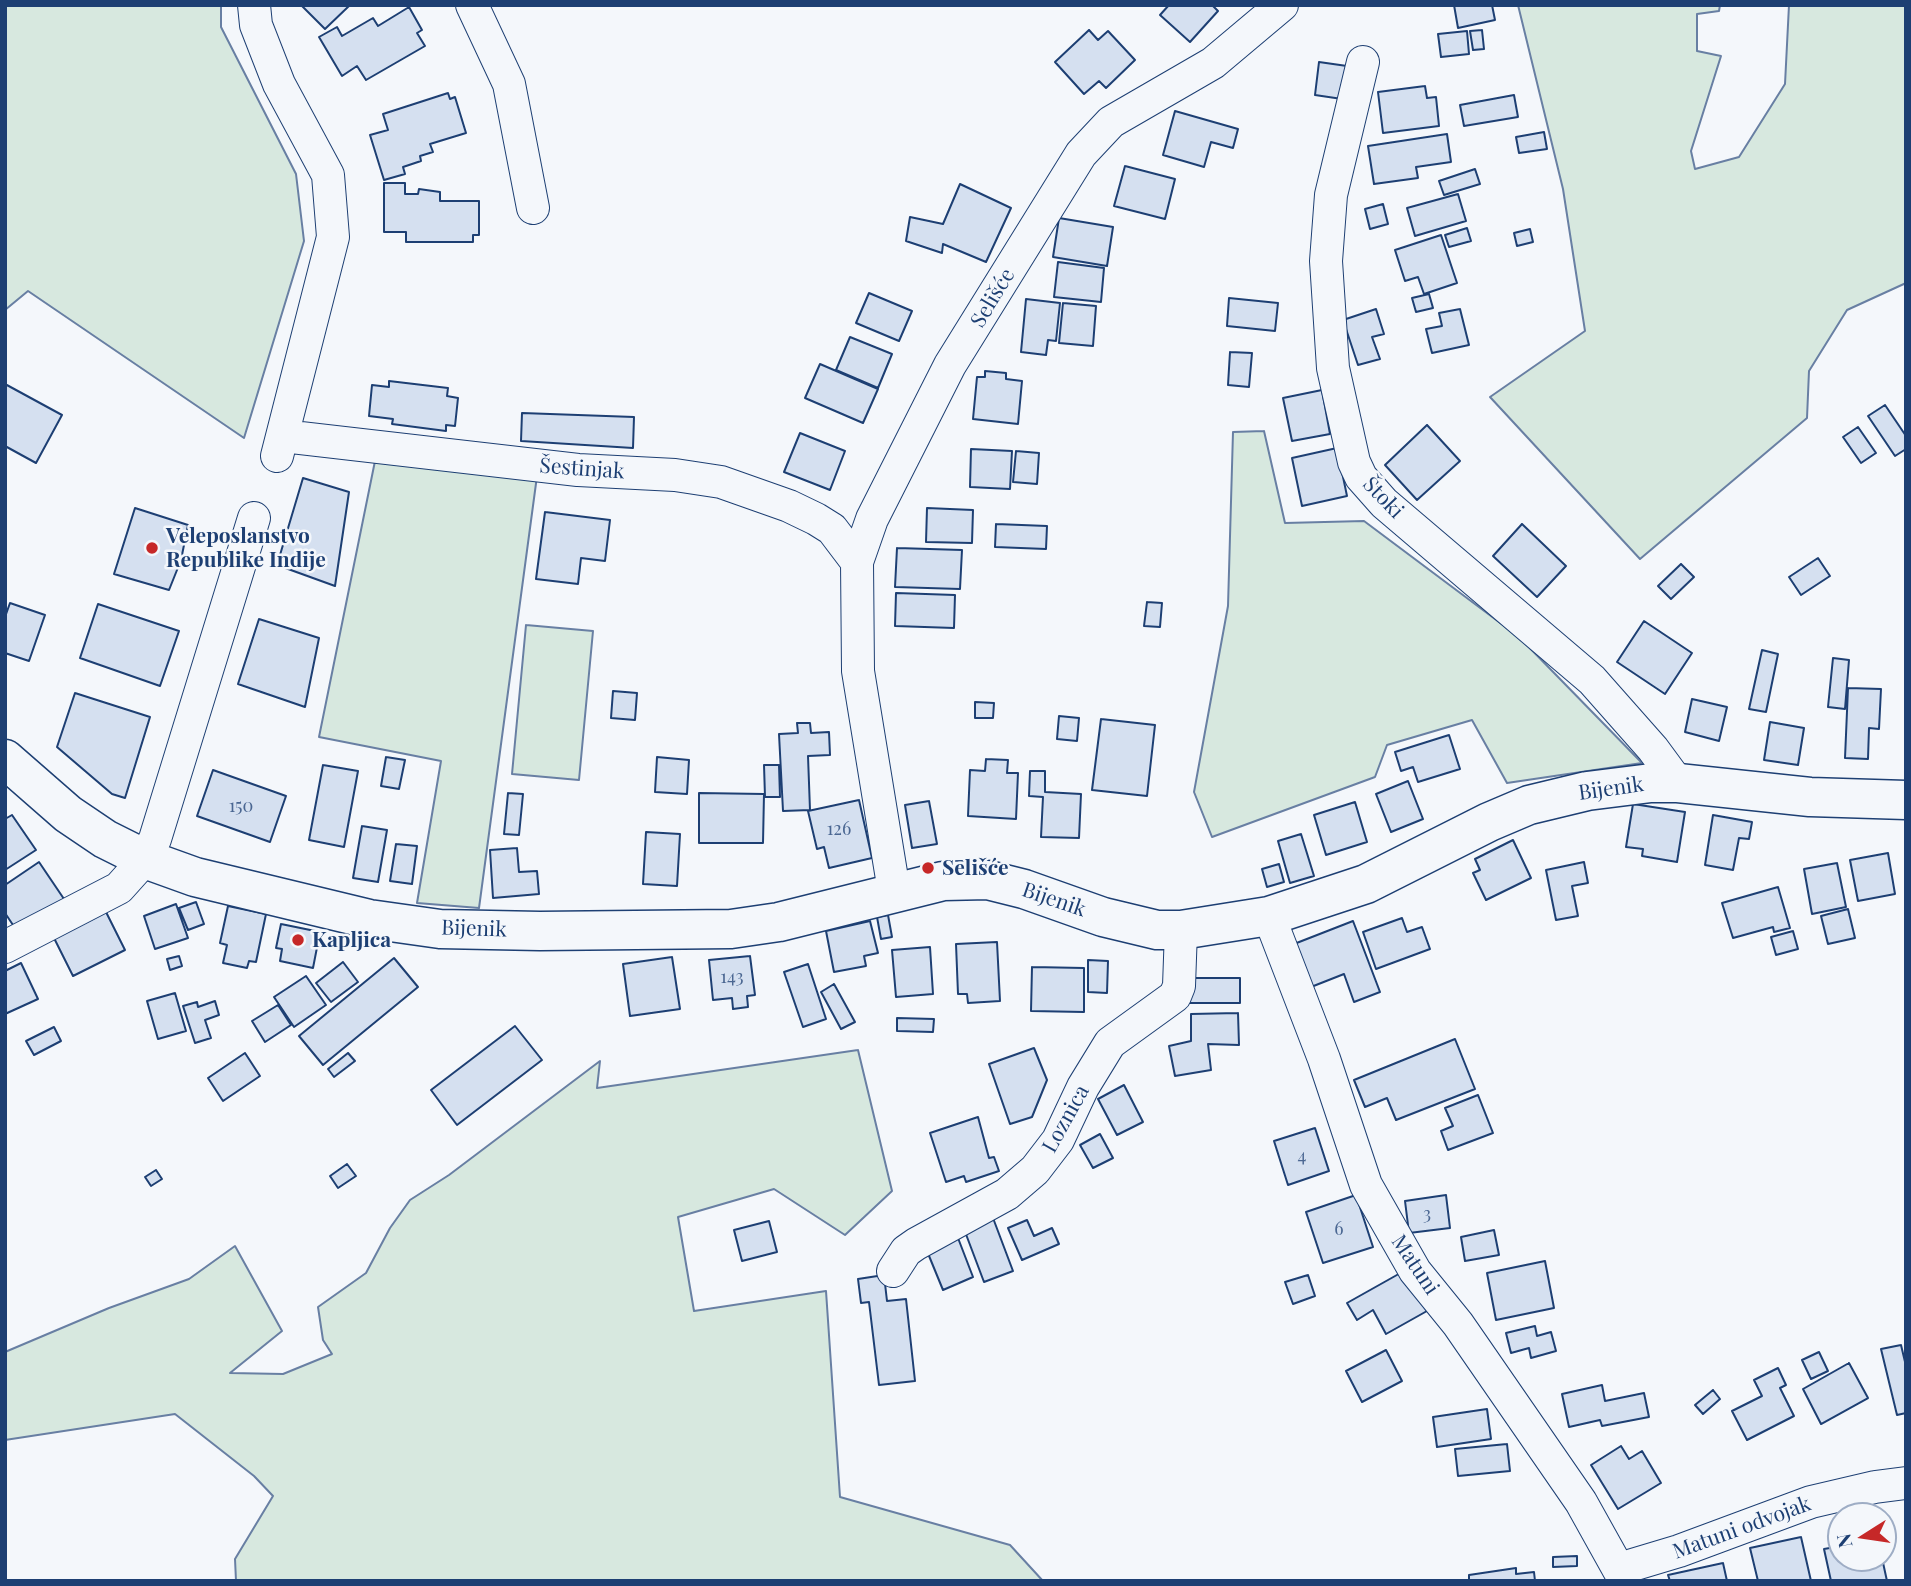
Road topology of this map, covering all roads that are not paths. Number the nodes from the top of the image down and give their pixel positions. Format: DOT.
graph roads {
  1 [pos="254,5"];
  2 [pos="472,5"];
  3 [pos="1282,5"];
  4 [pos="1363,62"];
  5 [pos="533,208"];
  6 [pos="254,518"];
  7 [pos="856,562"];
  8 [pos="5,759"];
  9 [pos="1678,783"];
  10 [pos="1906,800"];
  11 [pos="145,859"];
  12 [pos="894,891"];
  13 [pos="1269,916"];
  14 [pos="1181,930"];
  15 [pos="5,947"];
  16 [pos="893,1271"];
  17 [pos="1906,1483"];
  18 [pos="1622,1575"];
  1 -- 7 [label="street, Šestinjak"];
  2 -- 5 [label="street"];
  3 -- 7 [label="street, Selišće"];
  4 -- 9 [label="street, Štoki"];
  6 -- 11 [label="street"];
  7 -- 12 [label="street, Selišće"];
  8 -- 11 [label="main road, Bijenik"];
  9 -- 10 [label="main road, Bijenik"];
  9 -- 13 [label="main road, Bijenik"];
  11 -- 12 [label="main road, Bijenik"];
  11 -- 15 [label="street"];
  12 -- 14 [label="main road, Bijenik"];
  13 -- 14 [label="main road, Bijenik"];
  13 -- 18 [label="street, Matuni"];
  14 -- 16 [label="street, Loznica"];
  17 -- 18 [label="street, Matuni odvojak"];
}
